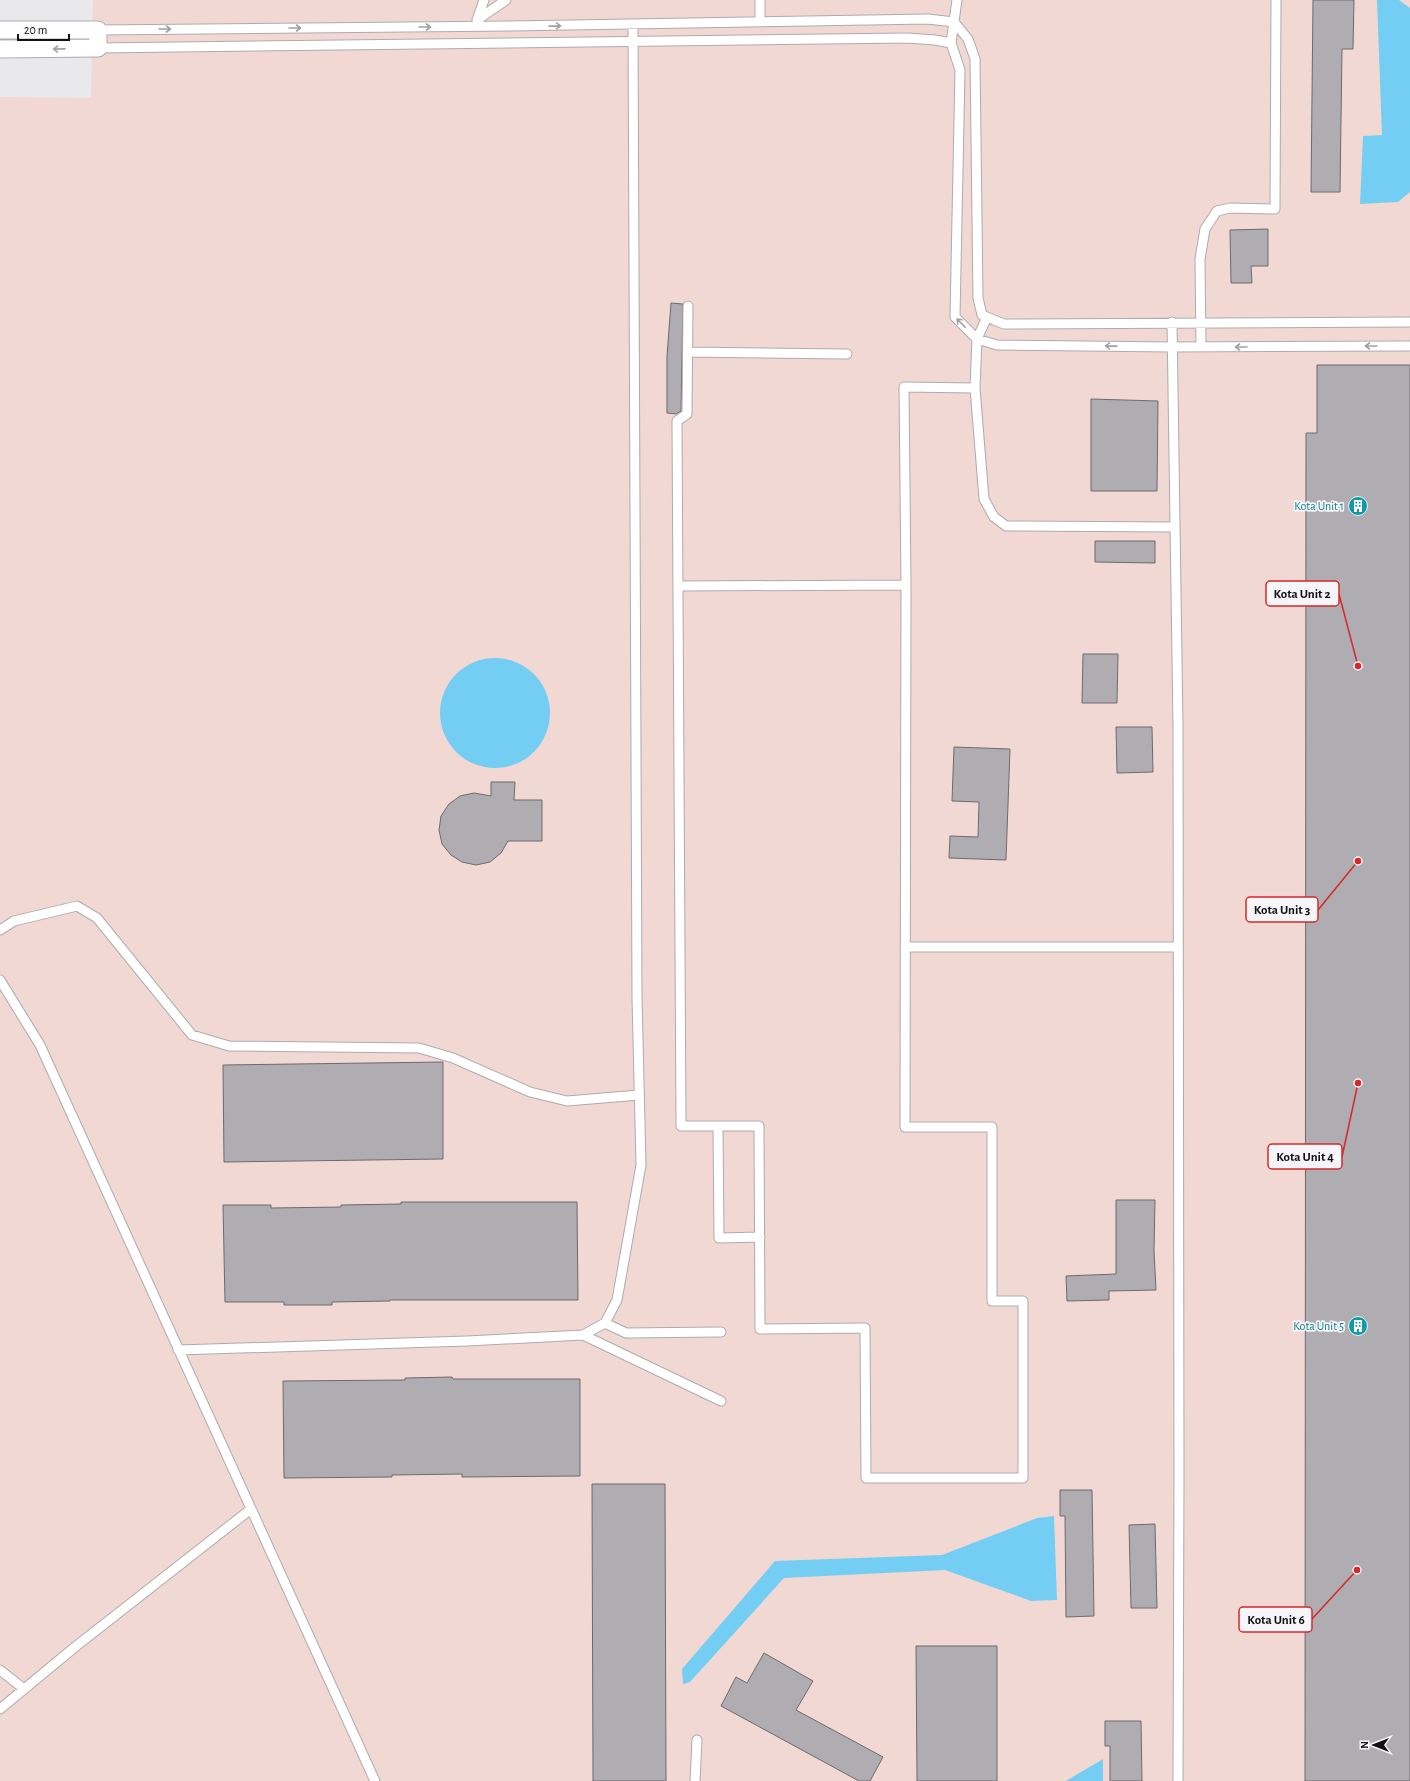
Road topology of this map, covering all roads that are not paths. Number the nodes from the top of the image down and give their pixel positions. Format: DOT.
graph roads {
  1 [pos="484,0"];
  2 [pos="506,0"];
  3 [pos="760,0"];
  4 [pos="957,0"];
  5 [pos="1276,0"];
  6 [pos="760,22"];
  7 [pos="954,22"];
  8 [pos="476,23"];
  9 [pos="633,24"];
  10 [pos="0,30"];
  11 [pos="98,30"];
  12 [pos="633,42"];
  13 [pos="951,43"];
  14 [pos="98,48"];
  15 [pos="0,49"];
  16 [pos="688,306"];
  17 [pos="987,317"];
  18 [pos="1172,322"];
  19 [pos="1200,322"];
  20 [pos="1410,322"];
  21 [pos="977,339"];
  22 [pos="1410,346"];
  23 [pos="1172,347"];
  24 [pos="1201,347"];
  25 [pos="688,352"];
  26 [pos="847,354"];
  27 [pos="975,388"];
  28 [pos="1175,527"];
  29 [pos="906,585"];
  30 [pos="678,586"];
  31 [pos="0,930"];
  32 [pos="905,947"];
  33 [pos="1178,947"];
  34 [pos="0,980"];
  35 [pos="639,1095"];
  36 [pos="718,1126"];
  37 [pos="760,1238"];
  38 [pos="605,1323"];
  39 [pos="721,1332"];
  40 [pos="583,1335"];
  41 [pos="178,1350"];
  42 [pos="721,1401"];
  43 [pos="251,1509"];
  44 [pos="0,1670"];
  45 [pos="24,1689"];
  46 [pos="0,1709"];
  47 [pos="697,1740"];
  48 [pos="375,1781"];
  49 [pos="695,1781"];
  50 [pos="1178,1781"];
  1 -- 8 [label="lane"];
  2 -- 8 [label="lane"];
  3 -- 6 [label="lane"];
  4 -- 7 [label="lane"];
  5 -- 19 [label="lane"];
  6 -- 7 [label="lane"];
  6 -- 9 [label="lane"];
  7 -- 13 [label="lane"];
  7 -- 17 [label="lane"];
  8 -- 9 [label="lane, one-way"];
  11 -- 8 [label="lane, one-way"];
  9 -- 12 [label="lane"];
  10 -- 11 [label="street"];
  11 -- 14 [label="street"];
  12 -- 13 [label="lane"];
  12 -- 14 [label="lane"];
  12 -- 35 [label="lane"];
  21 -- 13 [label="lane, one-way"];
  14 -- 15 [label="street, one-way"];
  16 -- 25 [label="lane"];
  17 -- 18 [label="lane"];
  17 -- 21 [label="lane"];
  18 -- 19 [label="lane"];
  18 -- 23 [label="lane"];
  19 -- 20 [label="lane"];
  19 -- 24 [label="lane"];
  23 -- 21 [label="lane, one-way"];
  21 -- 27 [label="lane"];
  22 -- 24 [label="lane, one-way"];
  23 -- 24 [label="lane"];
  23 -- 28 [label="lane"];
  25 -- 26 [label="lane"];
  25 -- 30 [label="lane"];
  27 -- 28 [label="lane"];
  27 -- 29 [label="lane"];
  28 -- 33 [label="lane"];
  29 -- 30 [label="lane"];
  29 -- 32 [label="lane"];
  30 -- 36 [label="lane"];
  31 -- 35 [label="lane"];
  32 -- 33 [label="lane"];
  32 -- 37 [label="lane"];
  33 -- 50 [label="lane"];
  34 -- 41 [label="lane"];
  35 -- 38 [label="lane"];
  36 -- 37 [label="lane"];
  36 -- 37 [label="lane"];
  38 -- 39 [label="lane"];
  38 -- 40 [label="lane"];
  40 -- 41 [label="lane"];
  40 -- 42 [label="lane"];
  41 -- 43 [label="lane"];
  43 -- 45 [label="lane"];
  43 -- 48 [label="lane"];
  44 -- 45 [label="lane"];
  45 -- 46 [label="lane"];
  47 -- 49 [label="lane"];
}
